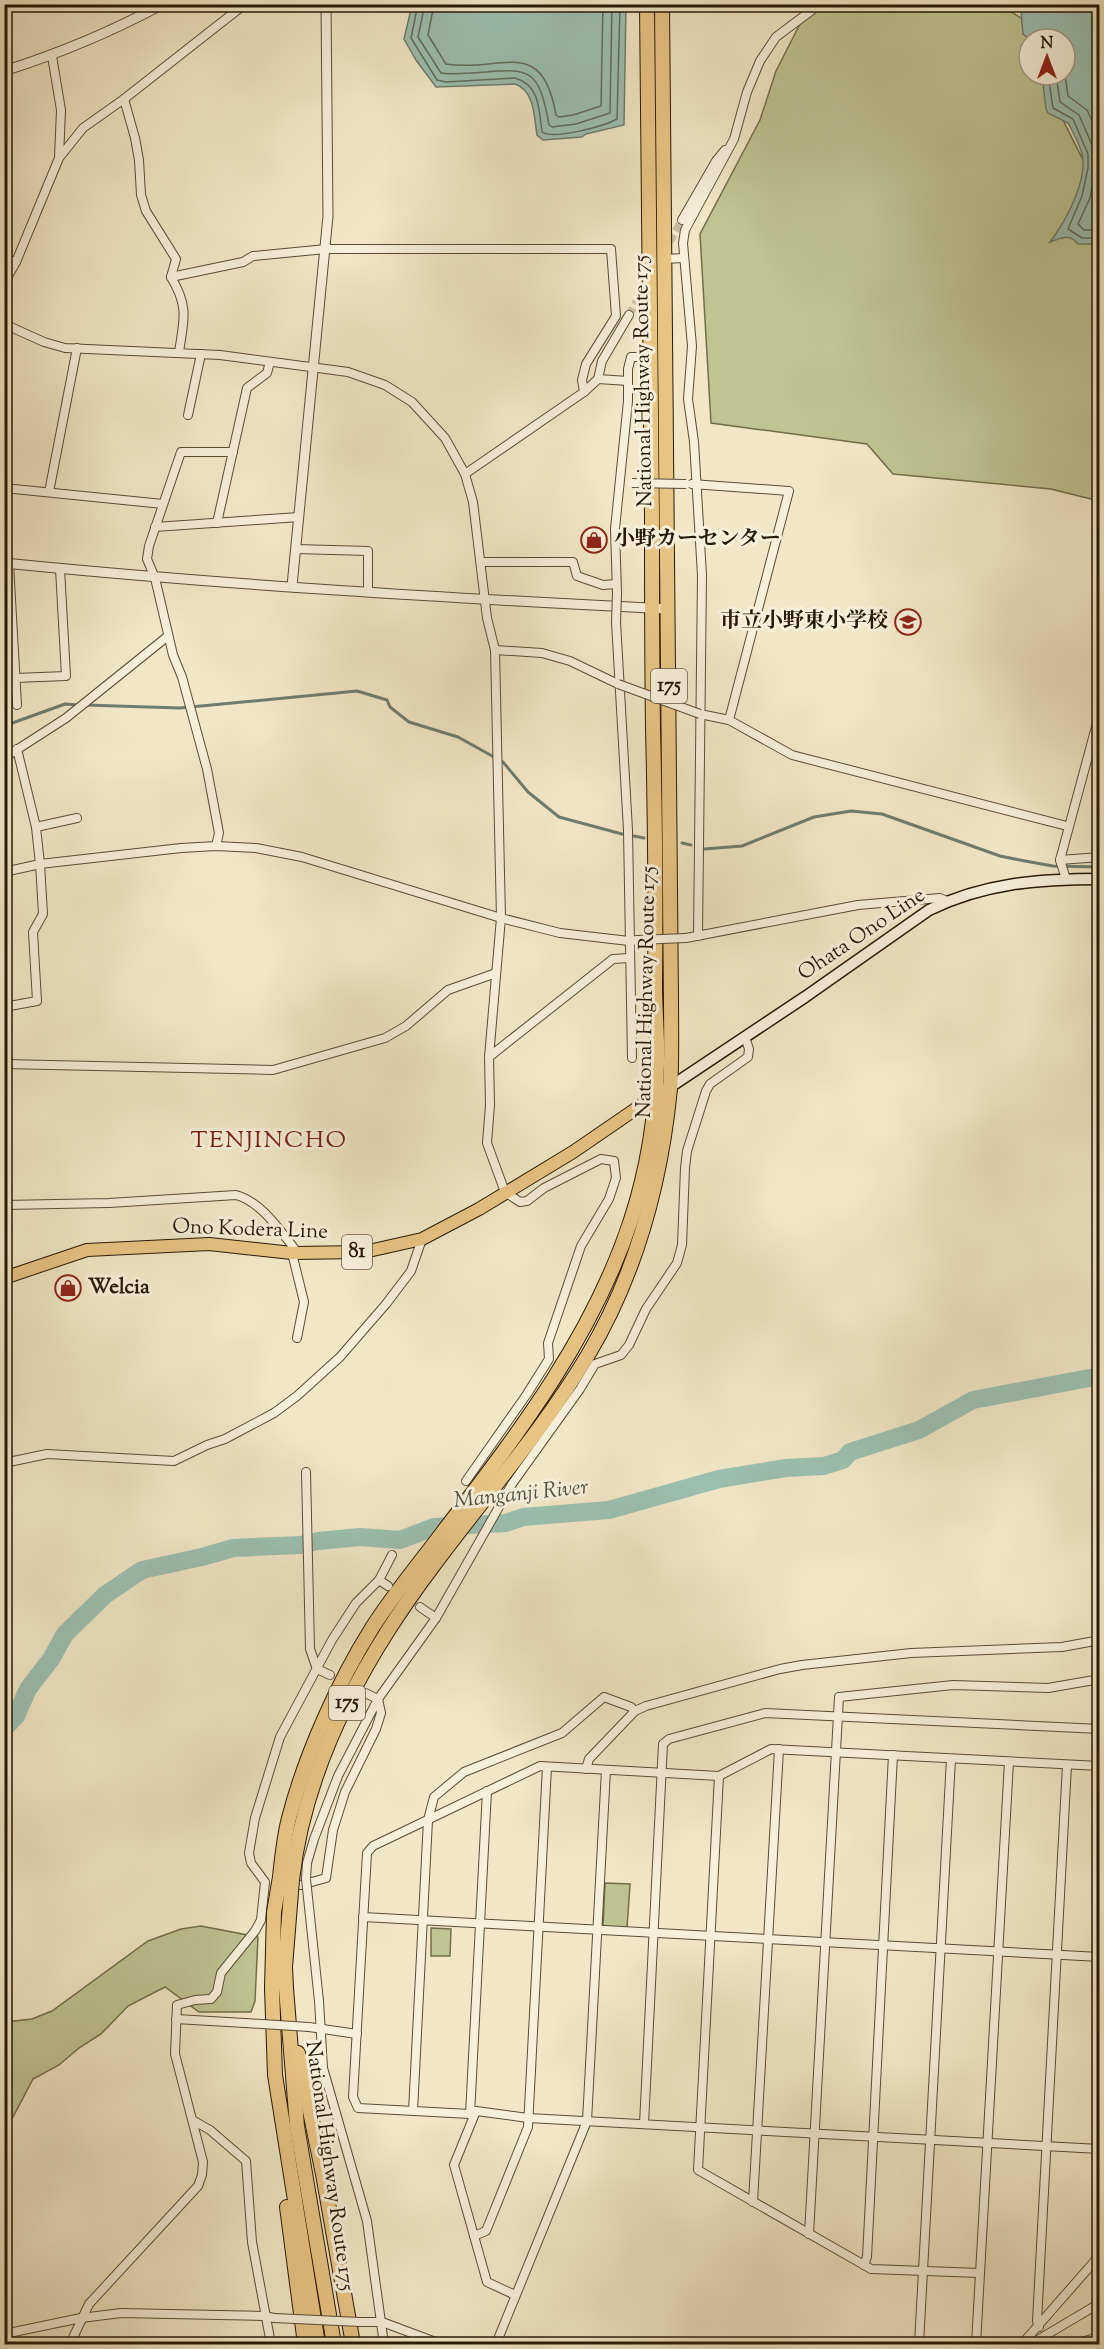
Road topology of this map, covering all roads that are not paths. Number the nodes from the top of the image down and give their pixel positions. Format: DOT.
graph roads {
  1 [pos="164,4"];
  2 [pos="245,4"];
  3 [pos="326,4"];
  4 [pos="647,4"];
  5 [pos="662,4"];
  6 [pos="820,4"];
  7 [pos="52,56"];
  8 [pos="4,71"];
  9 [pos="124,99"];
  10 [pos="734,139"];
  11 [pos="59,158"];
  12 [pos="682,220"];
  13 [pos="326,249"];
  14 [pos="4,258"];
  15 [pos="684,258"];
  16 [pos="663,259"];
  17 [pos="16,262"];
  18 [pos="171,277"];
  19 [pos="4,283"];
  20 [pos="629,315"];
  21 [pos="4,324"];
  22 [pos="77,348"];
  23 [pos="179,352"];
  24 [pos="201,354"];
  25 [pos="650,357"];
  26 [pos="270,362"];
  27 [pos="314,367"];
  28 [pos="598,379"];
  29 [pos="628,381"];
  30 [pos="584,392"];
  31 [pos="188,415"];
  32 [pos="233,452"];
  33 [pos="465,474"];
  34 [pos="620,483"];
  35 [pos="695,484"];
  36 [pos="4,488"];
  37 [pos="49,492"];
  38 [pos="163,504"];
  39 [pos="299,517"];
  40 [pos="218,523"];
  41 [pos="155,527"];
  42 [pos="296,549"];
  43 [pos="482,562"];
  44 [pos="7,563"];
  45 [pos="60,569"];
  46 [pos="155,578"];
  47 [pos="292,586"];
  48 [pos="616,589"];
  49 [pos="368,592"];
  50 [pos="486,600"];
  51 [pos="651,608"];
  52 [pos="669,609"];
  53 [pos="168,636"];
  54 [pos="495,650"];
  55 [pos="15,678"];
  56 [pos="618,684"];
  57 [pos="17,705"];
  58 [pos="1100,712"];
  59 [pos="700,714"];
  60 [pos="729,720"];
  61 [pos="17,750"];
  62 [pos="4,758"];
  63 [pos="77,818"];
  64 [pos="1067,826"];
  65 [pos="36,827"];
  66 [pos="216,846"];
  67 [pos="1100,857"];
  68 [pos="1060,860"];
  69 [pos="40,864"];
  70 [pos="4,872"];
  71 [pos="1066,879"];
  72 [pos="1100,879"];
  73 [pos="947,901"];
  74 [pos="501,918"];
  75 [pos="698,936"];
  76 [pos="629,941"];
  77 [pos="629,958"];
  78 [pos="496,974"];
  79 [pos="4,1007"];
  80 [pos="745,1038"];
  81 [pos="489,1057"];
  82 [pos="632,1058"];
  83 [pos="4,1064"];
  84 [pos="670,1087"];
  85 [pos="656,1094"];
  86 [pos="505,1192"];
  87 [pos="4,1205"];
  88 [pos="422,1239"];
  89 [pos="292,1253"];
  90 [pos="4,1278"];
  91 [pos="297,1338"];
  92 [pos="4,1463"];
  93 [pos="306,1472"];
  94 [pos="466,1480"];
  95 [pos="392,1555"];
  96 [pos="379,1580"];
  97 [pos="388,1586"];
  98 [pos="420,1607"];
  99 [pos="436,1618"];
  100 [pos="1100,1640"];
  101 [pos="317,1668"];
  102 [pos="330,1675"];
  103 [pos="1100,1679"];
  104 [pos="365,1693"];
  105 [pos="378,1699"];
  106 [pos="635,1711"];
  107 [pos="837,1716"];
  108 [pos="1100,1729"];
  109 [pos="779,1749"];
  110 [pos="835,1752"];
  111 [pos="893,1755"];
  112 [pos="951,1759"];
  113 [pos="1009,1762"];
  114 [pos="1067,1765"];
  115 [pos="1100,1766"];
  116 [pos="547,1767"];
  117 [pos="586,1769"];
  118 [pos="606,1770"];
  119 [pos="662,1773"];
  120 [pos="719,1776"];
  121 [pos="487,1791"];
  122 [pos="428,1820"];
  123 [pos="293,1878"];
  124 [pos="265,1882"];
  125 [pos="363,1917"];
  126 [pos="423,1921"];
  127 [pos="480,1923"];
  128 [pos="538,1927"];
  129 [pos="597,1930"];
  130 [pos="654,1933"];
  131 [pos="710,1936"];
  132 [pos="768,1939"];
  133 [pos="826,1942"];
  134 [pos="883,1945"];
  135 [pos="940,1948"];
  136 [pos="998,1951"];
  137 [pos="1056,1954"];
  138 [pos="1100,1957"];
  139 [pos="279,1988"];
  140 [pos="287,2010"];
  141 [pos="176,2019"];
  142 [pos="321,2028"];
  143 [pos="357,2034"];
  144 [pos="273,2041"];
  145 [pos="413,2111"];
  146 [pos="473,2113"];
  147 [pos="528,2118"];
  148 [pos="194,2121"];
  149 [pos="587,2121"];
  150 [pos="644,2124"];
  151 [pos="700,2127"];
  152 [pos="757,2130"];
  153 [pos="815,2133"];
  154 [pos="873,2136"];
  155 [pos="931,2139"];
  156 [pos="987,2142"];
  157 [pos="1045,2146"];
  158 [pos="1100,2148"];
  159 [pos="753,2202"];
  160 [pos="809,2234"];
  161 [pos="474,2236"];
  162 [pos="1100,2255"];
  163 [pos="864,2265"];
  164 [pos="923,2272"];
  165 [pos="980,2273"];
  166 [pos="515,2295"];
  167 [pos="1100,2303"];
  168 [pos="264,2316"];
  169 [pos="81,2318"];
  170 [pos="382,2322"];
  171 [pos="1039,2327"];
  172 [pos="4,2334"];
  173 [pos="1100,2337"];
  174 [pos="70,2344"];
  175 [pos="271,2344"];
  176 [pos="305,2344"];
  177 [pos="318,2344"];
  178 [pos="334,2344"];
  179 [pos="353,2344"];
  180 [pos="384,2344"];
  181 [pos="441,2344"];
  182 [pos="496,2344"];
  183 [pos="919,2344"];
  184 [pos="976,2344"];
  185 [pos="1022,2344"];
  186 [pos="1031,2344"];
  187 [pos="1077,2344"];
  1 -- 7 [label="street"];
  2 -- 9 [label="street"];
  3 -- 13 [label="street"];
  4 -- 25 [label="highway, National Highway Route 175 / 175"];
  5 -- 16 [label="highway, National Highway Route 175 / 175"];
  6 -- 10 [label="street"];
  7 -- 8 [label="street"];
  7 -- 11 [label="street"];
  9 -- 11 [label="street"];
  9 -- 18 [label="street"];
  10 -- 12 [label="street"];
  10 -- 15 [label="street"];
  11 -- 17 [label="street"];
  13 -- 18 [label="street"];
  13 -- 27 [label="street"];
  13 -- 30 [label="street"];
  14 -- 17 [label="street"];
  15 -- 16 [label="street"];
  15 -- 35 [label="street"];
  16 -- 52 [label="highway, National Highway Route 175 / 175"];
  17 -- 19 [label="street"];
  18 -- 23 [label="street"];
  20 -- 28 [label="street"];
  21 -- 22 [label="street"];
  22 -- 23 [label="street"];
  22 -- 37 [label="street"];
  23 -- 24 [label="street"];
  24 -- 26 [label="street"];
  24 -- 31 [label="street"];
  25 -- 29 [label="street"];
  25 -- 51 [label="highway, National Highway Route 175 / 175"];
  26 -- 27 [label="street"];
  26 -- 32 [label="street"];
  27 -- 33 [label="street"];
  27 -- 39 [label="street"];
  28 -- 29 [label="street"];
  28 -- 30 [label="street"];
  29 -- 34 [label="street"];
  30 -- 33 [label="street"];
  32 -- 38 [label="street"];
  32 -- 40 [label="street"];
  33 -- 43 [label="street"];
  34 -- 35 [label="street, bridge"];
  34 -- 48 [label="street"];
  35 -- 59 [label="street"];
  35 -- 60 [label="street"];
  36 -- 37 [label="street"];
  37 -- 38 [label="street"];
  38 -- 41 [label="street"];
  39 -- 40 [label="street"];
  39 -- 42 [label="street"];
  40 -- 41 [label="street"];
  41 -- 46 [label="street"];
  42 -- 47 [label="street"];
  42 -- 49 [label="street"];
  43 -- 48 [label="street"];
  43 -- 50 [label="street"];
  44 -- 45 [label="street"];
  44 -- 55 [label="street"];
  45 -- 46 [label="street"];
  45 -- 55 [label="street"];
  46 -- 47 [label="street"];
  46 -- 53 [label="street"];
  47 -- 49 [label="street"];
  48 -- 56 [label="street, bridge"];
  49 -- 50 [label="street"];
  50 -- 51 [label="street"];
  50 -- 54 [label="street"];
  51 -- 52 [label="street"];
  51 -- 85 [label="highway, National Highway Route 175 / 175"];
  52 -- 84 [label="highway, National Highway Route 175 / 175"];
  53 -- 61 [label="street"];
  53 -- 66 [label="street"];
  54 -- 56 [label="street"];
  54 -- 74 [label="street"];
  55 -- 57 [label="street"];
  56 -- 59 [label="street, bridge"];
  56 -- 76 [label="street"];
  58 -- 64 [label="street"];
  59 -- 60 [label="street"];
  59 -- 75 [label="street"];
  60 -- 64 [label="street"];
  61 -- 62 [label="street"];
  61 -- 65 [label="street"];
  63 -- 65 [label="street"];
  64 -- 68 [label="street"];
  65 -- 69 [label="street"];
  66 -- 69 [label="street"];
  66 -- 74 [label="street"];
  67 -- 68 [label="street"];
  68 -- 71 [label="street"];
  69 -- 70 [label="street"];
  69 -- 79 [label="street"];
  71 -- 72 [label="main road, Ohata Ono Line"];
  71 -- 73 [label="main road, Ohata Ono Line"];
  73 -- 75 [label="street"];
  73 -- 80 [label="main road, Ohata Ono Line"];
  74 -- 76 [label="street"];
  74 -- 78 [label="street"];
  75 -- 76 [label="street, bridge"];
  76 -- 77 [label="street"];
  77 -- 81 [label="street"];
  77 -- 82 [label="street"];
  78 -- 81 [label="street"];
  78 -- 83 [label="street"];
  80 -- 84 [label="main road, Ohata Ono Line"];
  80 -- 99 [label="street"];
  81 -- 86 [label="street"];
  84 -- 85 [label="main road, Ono Kodera Line / 81"];
  84 -- 123 [label="highway, National Highway Route 175 / 175"];
  85 -- 86 [label="main road, Ono Kodera Line / 81"];
  85 -- 123 [label="highway, National Highway Route 175 / 175"];
  86 -- 88 [label="main road, Ono Kodera Line / 81"];
  86 -- 94 [label="street"];
  87 -- 89 [label="street"];
  88 -- 89 [label="main road, Ono Kodera Line / 81"];
  88 -- 92 [label="street"];
  89 -- 90 [label="main road, Ono Kodera Line / 81"];
  89 -- 91 [label="street"];
  93 -- 101 [label="street"];
  95 -- 96 [label="street"];
  96 -- 97 [label="street"];
  96 -- 101 [label="street"];
  98 -- 99 [label="street"];
  99 -- 105 [label="street"];
  100 -- 106 [label="street"];
  101 -- 102 [label="street"];
  101 -- 124 [label="street"];
  103 -- 107 [label="street"];
  104 -- 105 [label="street"];
  105 -- 123 [label="street"];
  105 -- 124 [label="street"];
  106 -- 117 [label="street"];
  106 -- 122 [label="street"];
  107 -- 108 [label="street"];
  107 -- 110 [label="street"];
  107 -- 119 [label="street"];
  109 -- 110 [label="street"];
  109 -- 120 [label="street"];
  109 -- 132 [label="street"];
  110 -- 111 [label="street"];
  110 -- 133 [label="street"];
  111 -- 112 [label="street"];
  111 -- 134 [label="street"];
  112 -- 113 [label="street"];
  112 -- 135 [label="street"];
  113 -- 114 [label="street"];
  113 -- 136 [label="street"];
  114 -- 115 [label="street"];
  114 -- 137 [label="street"];
  116 -- 117 [label="street"];
  116 -- 121 [label="street"];
  116 -- 128 [label="street"];
  117 -- 118 [label="street"];
  118 -- 119 [label="street"];
  118 -- 129 [label="street"];
  119 -- 120 [label="street"];
  119 -- 130 [label="street"];
  120 -- 131 [label="street"];
  121 -- 122 [label="street"];
  121 -- 127 [label="street"];
  122 -- 125 [label="street"];
  122 -- 126 [label="street"];
  123 -- 139 [label="highway, National Highway Route 175 / 175, bridge"];
  123 -- 142 [label="street, bridge"];
  124 -- 141 [label="street"];
  125 -- 126 [label="street"];
  125 -- 143 [label="street"];
  126 -- 127 [label="street"];
  126 -- 145 [label="street"];
  127 -- 128 [label="street"];
  127 -- 146 [label="street"];
  128 -- 129 [label="street"];
  128 -- 147 [label="street"];
  129 -- 130 [label="street"];
  129 -- 149 [label="street"];
  130 -- 131 [label="street"];
  130 -- 150 [label="street"];
  131 -- 132 [label="street"];
  131 -- 151 [label="street"];
  132 -- 133 [label="street"];
  132 -- 152 [label="street"];
  133 -- 134 [label="street"];
  133 -- 153 [label="street"];
  134 -- 135 [label="street"];
  134 -- 154 [label="street"];
  135 -- 136 [label="street"];
  135 -- 155 [label="street"];
  136 -- 137 [label="street"];
  136 -- 156 [label="street"];
  137 -- 138 [label="street"];
  137 -- 157 [label="street"];
  139 -- 140 [label="highway, National Highway Route 175 / 175"];
  139 -- 144 [label="highway, National Highway Route 175 / 175"];
  140 -- 178 [label="highway, National Highway Route 175 / 175"];
  140 -- 179 [label="highway"];
  141 -- 142 [label="street, bridge"];
  141 -- 148 [label="street"];
  142 -- 143 [label="street"];
  142 -- 170 [label="street"];
  143 -- 145 [label="street"];
  144 -- 176 [label="highway"];
  144 -- 177 [label="highway, National Highway Route 175 / 175"];
  145 -- 146 [label="street"];
  146 -- 147 [label="street"];
  146 -- 161 [label="street"];
  147 -- 149 [label="street"];
  147 -- 161 [label="street"];
  148 -- 168 [label="street"];
  148 -- 169 [label="street"];
  149 -- 150 [label="street"];
  149 -- 166 [label="street"];
  150 -- 151 [label="street"];
  151 -- 152 [label="street"];
  151 -- 159 [label="street"];
  152 -- 153 [label="street"];
  152 -- 159 [label="street"];
  153 -- 154 [label="street"];
  153 -- 160 [label="street"];
  154 -- 155 [label="street"];
  154 -- 163 [label="street"];
  155 -- 156 [label="street"];
  155 -- 164 [label="street"];
  156 -- 157 [label="street"];
  156 -- 165 [label="street"];
  157 -- 158 [label="street"];
  157 -- 171 [label="street"];
  159 -- 160 [label="street"];
  160 -- 163 [label="street"];
  161 -- 166 [label="street"];
  162 -- 171 [label="street"];
  163 -- 164 [label="street"];
  164 -- 165 [label="street"];
  164 -- 183 [label="street"];
  165 -- 184 [label="street"];
  166 -- 182 [label="street"];
  167 -- 186 [label="street"];
  168 -- 169 [label="street"];
  168 -- 170 [label="street, bridge"];
  168 -- 175 [label="street"];
  169 -- 172 [label="street"];
  169 -- 174 [label="street"];
  170 -- 180 [label="street"];
  170 -- 181 [label="street"];
  171 -- 185 [label="street"];
  173 -- 187 [label="street"];
}
